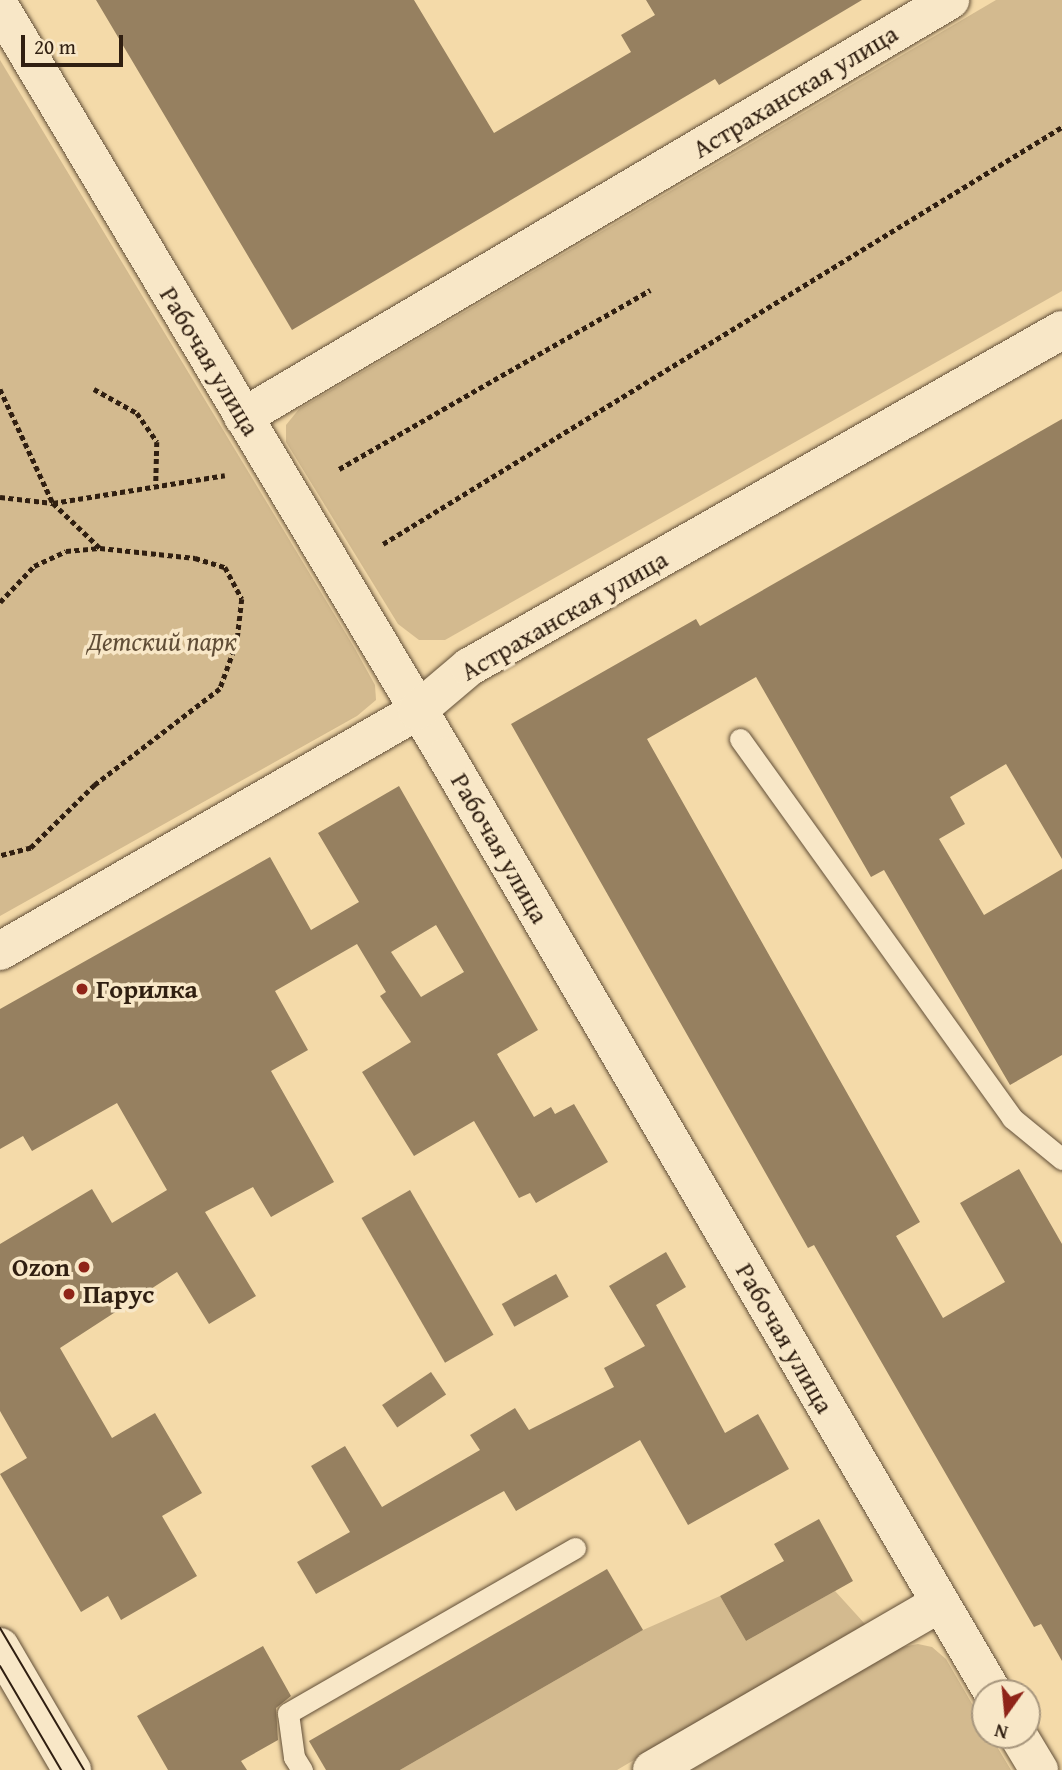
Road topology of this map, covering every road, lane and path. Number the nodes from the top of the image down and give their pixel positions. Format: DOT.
graph roads {
  1 [pos="950,0"];
  2 [pos="0,7"];
  3 [pos="1062,127"];
  4 [pos="650,290"];
  5 [pos="1062,330"];
  6 [pos="0,389"];
  7 [pos="94,389"];
  8 [pos="243,417"];
  9 [pos="339,469"];
  10 [pos="225,475"];
  11 [pos="156,483"];
  12 [pos="0,497"];
  13 [pos="53,503"];
  14 [pos="383,544"];
  15 [pos="100,548"];
  16 [pos="0,602"];
  17 [pos="417,711"];
  18 [pos="740,739"];
  19 [pos="0,856"];
  20 [pos="0,951"];
  21 [pos="1062,1159"];
  22 [pos="575,1548"];
  23 [pos="940,1603"];
  24 [pos="0,1647"];
  25 [pos="985,1679"];
  26 [pos="1026,1749"];
  27 [pos="72,1770"];
  28 [pos="302,1770"];
  29 [pos="652,1770"];
  30 [pos="1039,1770"];
  1 -- 8 [label="main road, Астраханская улица"];
  2 -- 8 [label="main road, Рабочая улица"];
  3 -- 14 [label="path"];
  4 -- 9 [label="path"];
  5 -- 17 [label="main road, Астраханская улица"];
  6 -- 13 [label="path"];
  7 -- 11 [label="path"];
  8 -- 17 [label="main road, Рабочая улица"];
  10 -- 11 [label="path"];
  11 -- 13 [label="path"];
  12 -- 13 [label="path"];
  13 -- 15 [label="path"];
  15 -- 16 [label="path"];
  15 -- 19 [label="path"];
  17 -- 20 [label="main road, Астраханская улица"];
  17 -- 23 [label="main road, Рабочая улица"];
  18 -- 21 [label="lane"];
  22 -- 28 [label="lane"];
  23 -- 25 [label="main road, Рабочая улица"];
  23 -- 29 [label="main road"];
  24 -- 27 [label="main road"];
  26 -- 30 [label="main road"];
}
